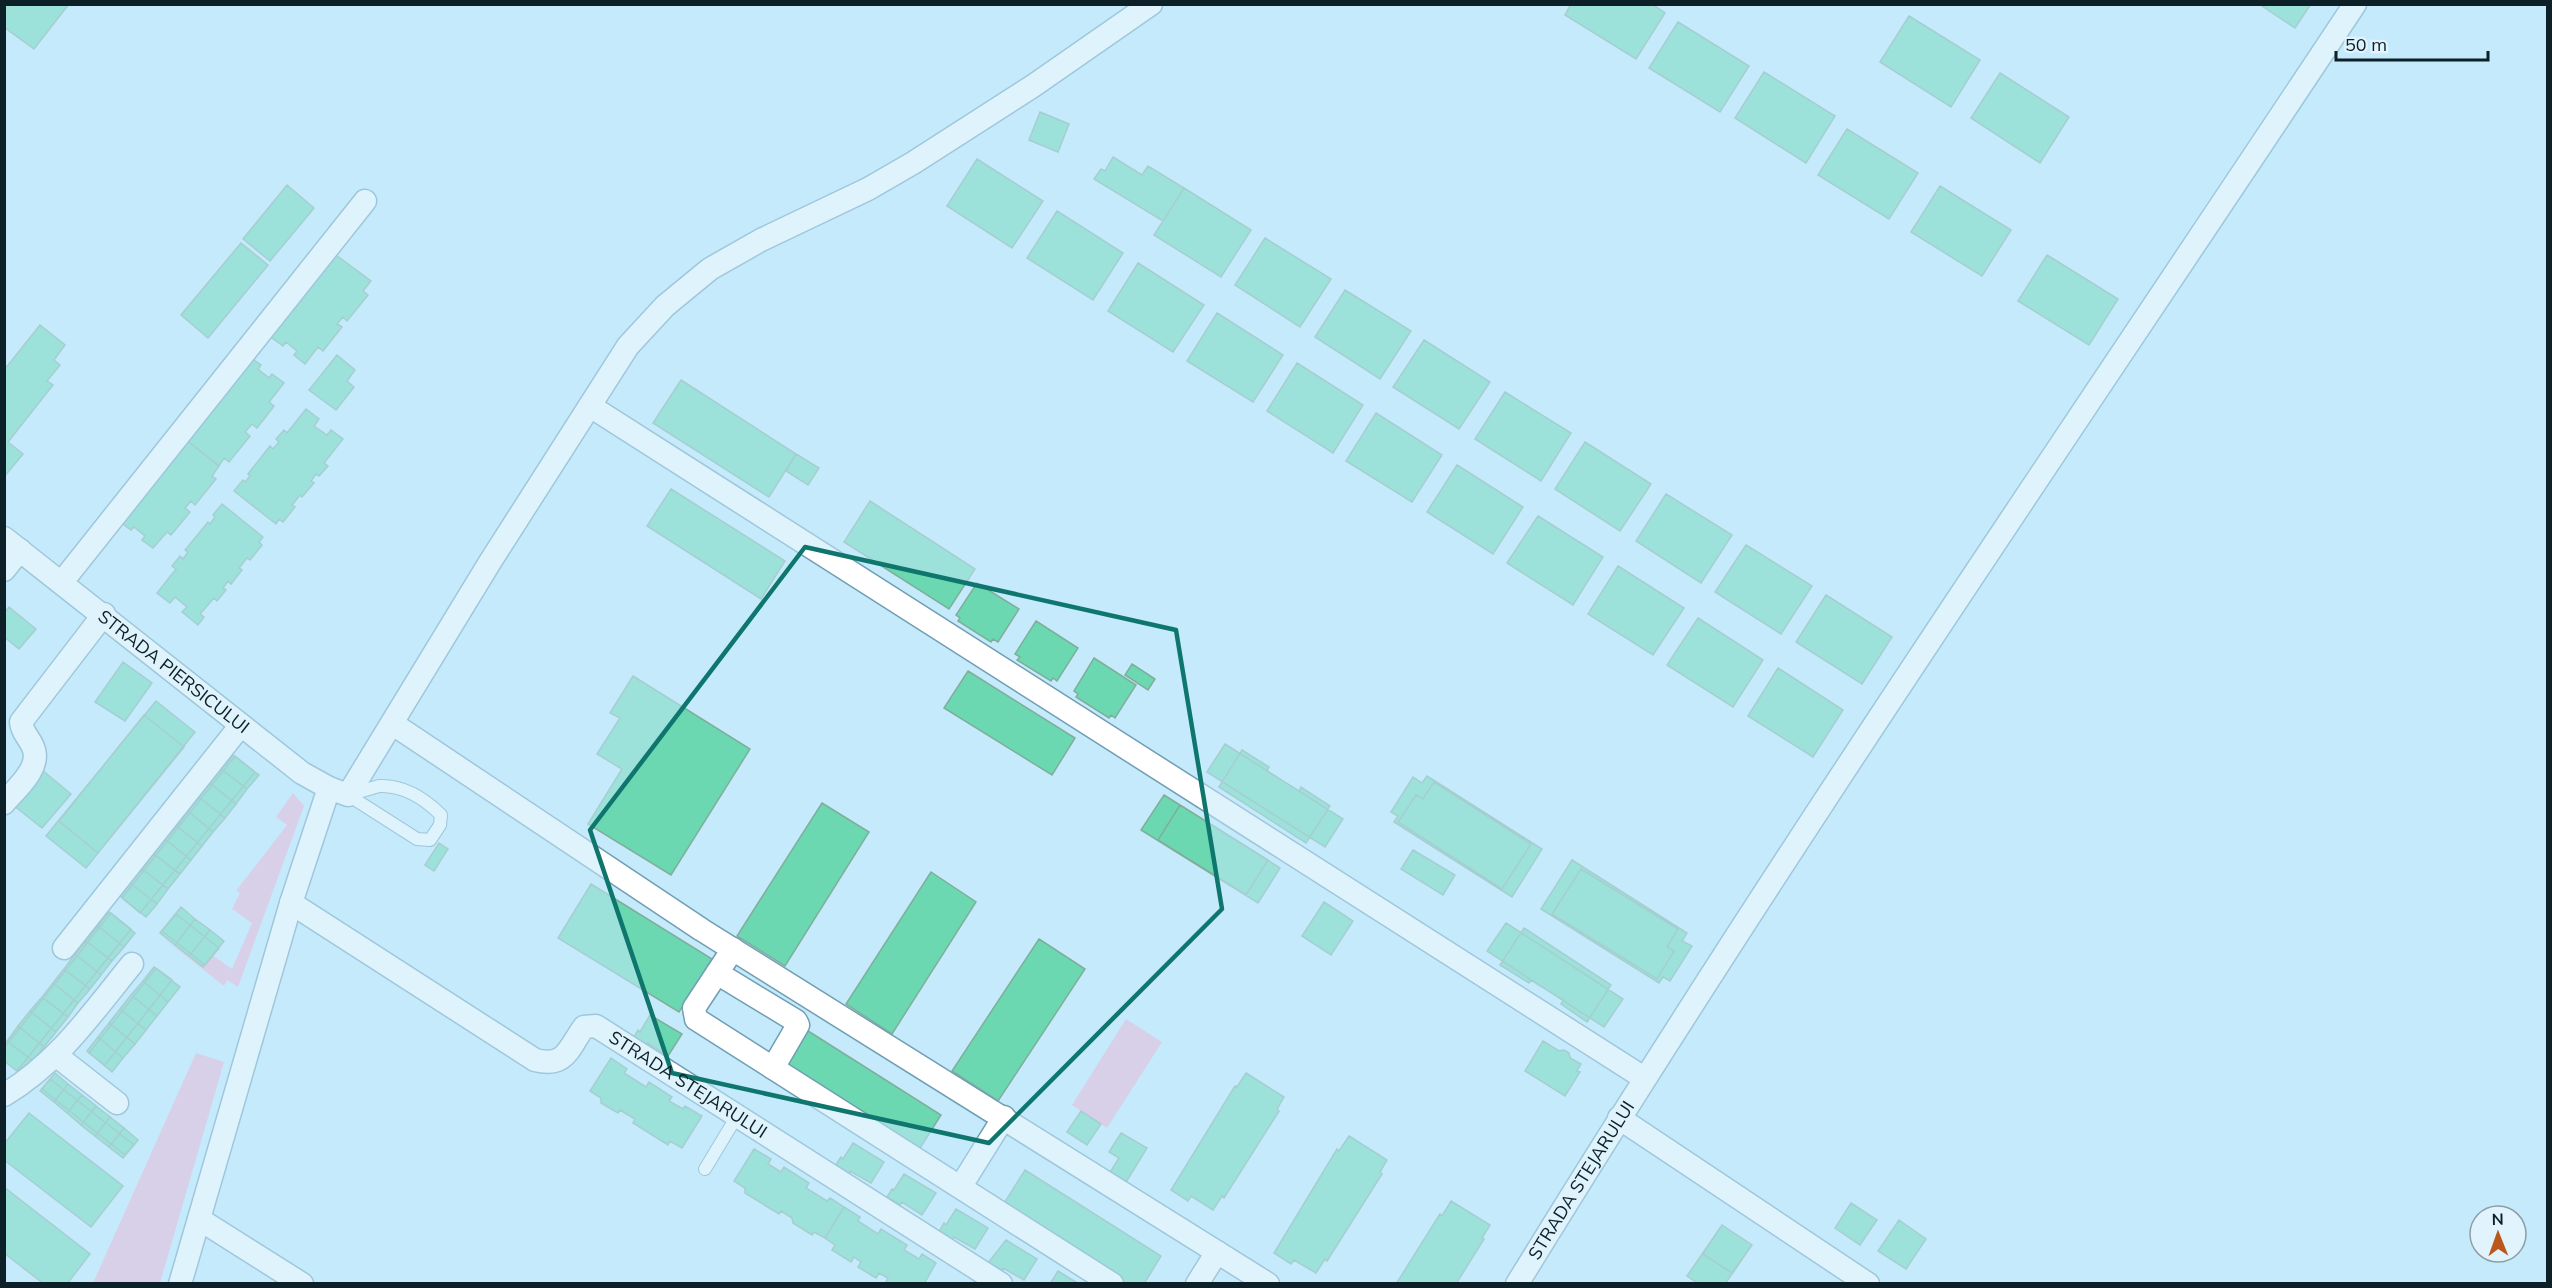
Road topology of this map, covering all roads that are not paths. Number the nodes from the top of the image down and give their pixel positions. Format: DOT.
graph roads {
  1 [pos="1151,4"];
  2 [pos="2355,4"];
  3 [pos="364,201"];
  4 [pos="590,406"];
  5 [pos="11,554"];
  6 [pos="62,582"];
  7 [pos="104,614"];
  8 [pos="393,724"];
  9 [pos="241,725"];
  10 [pos="339,792"];
  11 [pos="4,803"];
  12 [pos="291,903"];
  13 [pos="64,948"];
  14 [pos="734,949"];
  15 [pos="132,964"];
  16 [pos="717,973"];
  17 [pos="57,1056"];
  18 [pos="773,1068"];
  19 [pos="1644,1078"];
  20 [pos="4,1095"];
  21 [pos="117,1103"];
  22 [pos="737,1116"];
  23 [pos="1004,1117"];
  24 [pos="1619,1118"];
  25 [pos="705,1169"];
  26 [pos="961,1186"];
  27 [pos="199,1219"];
  28 [pos="1217,1252"];
  29 [pos="180,1284"];
  30 [pos="302,1284"];
  31 [pos="1001,1284"];
  32 [pos="1112,1284"];
  33 [pos="1197,1284"];
  34 [pos="1268,1284"];
  35 [pos="1517,1284"];
  36 [pos="1868,1284"];
  1 -- 4 [label="street"];
  2 -- 19 [label="street, STRADA STEJARULUI"];
  3 -- 6 [label="street"];
  4 -- 8 [label="street"];
  4 -- 19 [label="street"];
  5 -- 6 [label="street, STRADA PIERSICULUI"];
  6 -- 7 [label="street, STRADA PIERSICULUI"];
  7 -- 9 [label="street, STRADA PIERSICULUI"];
  7 -- 11 [label="street"];
  8 -- 10 [label="street"];
  8 -- 14 [label="street"];
  9 -- 10 [label="street, STRADA PIERSICULUI"];
  9 -- 13 [label="street"];
  10 -- 10 [label="lane"];
  10 -- 12 [label="street"];
  12 -- 22 [label="street, STRADA STEJARULUI"];
  12 -- 27 [label="street"];
  14 -- 16 [label="street"];
  14 -- 23 [label="street"];
  15 -- 17 [label="street"];
  16 -- 18 [label="street"];
  16 -- 18 [label="street"];
  17 -- 20 [label="street"];
  17 -- 21 [label="street"];
  18 -- 26 [label="street"];
  19 -- 24 [label="street, STRADA STEJARULUI"];
  22 -- 25 [label="lane"];
  22 -- 31 [label="street, STRADA STEJARULUI"];
  23 -- 26 [label="street"];
  23 -- 28 [label="street"];
  24 -- 35 [label="street, STRADA STEJARULUI"];
  24 -- 36 [label="street"];
  26 -- 32 [label="street"];
  27 -- 29 [label="street"];
  27 -- 30 [label="street"];
  28 -- 33 [label="street"];
  28 -- 34 [label="street"];
}
